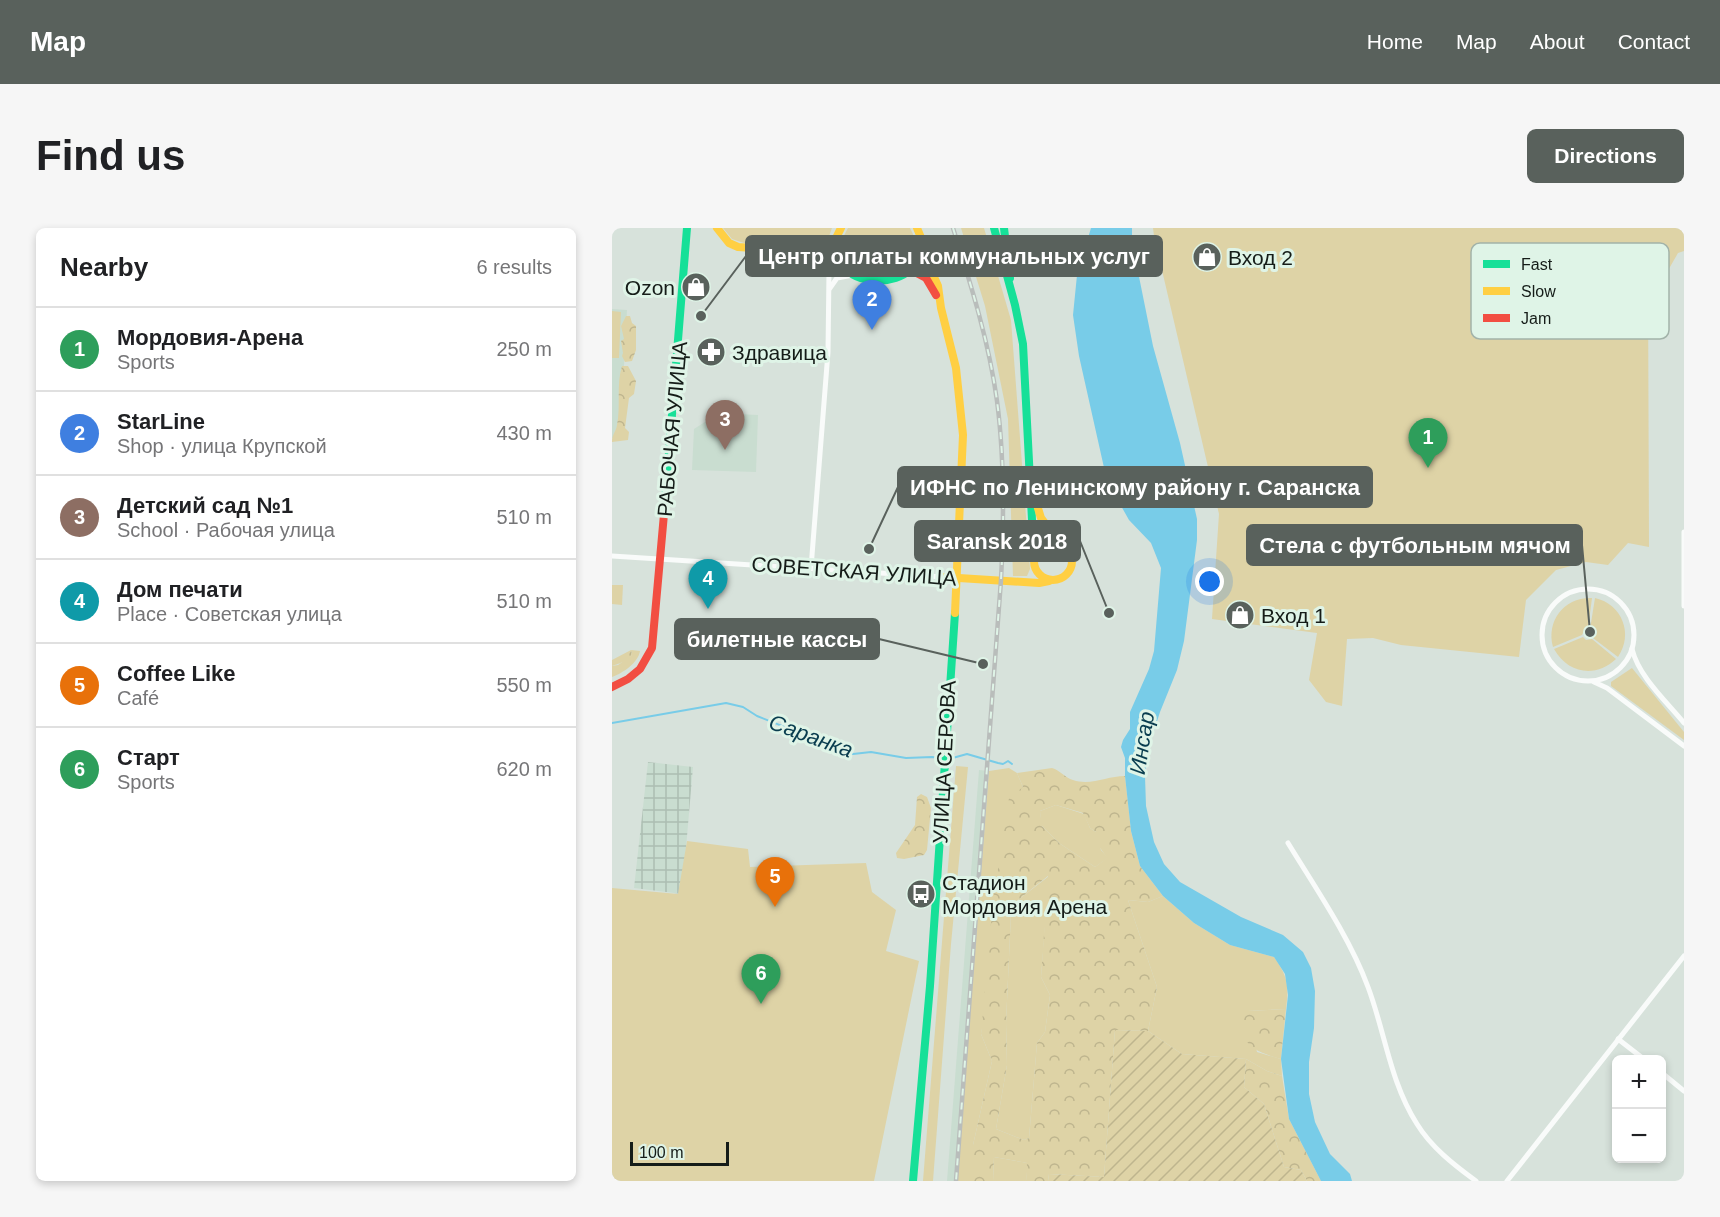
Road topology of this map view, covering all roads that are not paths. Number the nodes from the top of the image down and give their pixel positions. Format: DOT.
graph roads {
  1 [pos="687,228"];
  2 [pos="717,228"];
  3 [pos="841,228"];
  4 [pos="917,228"];
  5 [pos="994,228"];
  6 [pos="1004,228"];
  7 [pos="837,239"];
  8 [pos="921,248"];
  9 [pos="911,270"];
  10 [pos="853,275"];
  11 [pos="829,290"];
  12 [pos="1013,297"];
  13 [pos="941,308"];
  14 [pos="1030,485"];
  15 [pos="1684,532"];
  16 [pos="1059,542"];
  17 [pos="612,556"];
  18 [pos="661,559"];
  19 [pos="1034,562"];
  20 [pos="812,568"];
  21 [pos="944,577"];
  22 [pos="956,578"];
  23 [pos="1054,580"];
  24 [pos="1023,582"];
  25 [pos="1684,606"];
  26 [pos="1632,649"];
  27 [pos="1590,681"];
  28 [pos="612,687"];
  29 [pos="1684,723"];
  30 [pos="1684,746"];
  31 [pos="1288,843"];
  32 [pos="1684,956"];
  33 [pos="1618,1039"];
  34 [pos="1640,1055"];
  35 [pos="1666,1076"];
  36 [pos="1684,1091"];
  37 [pos="913,1181"];
  38 [pos="1476,1181"];
  39 [pos="1508,1181"];
  1 -- 18 [label="street, РАБОЧАЯ УЛИЦА"];
  2 -- 7 [label="street"];
  3 -- 7 [label="street"];
  4 -- 8 [label="street, УЛИЦА СЕРОВА"];
  5 -- 12 [label="street"];
  6 -- 12 [label="street"];
  7 -- 10 [label="street"];
  7 -- 11 [label="street"];
  8 -- 9 [label="street"];
  8 -- 13 [label="street, УЛИЦА СЕРОВА"];
  9 -- 10 [label="street"];
  9 -- 13 [label="street, УЛИЦА СЕРОВА"];
  10 -- 11 [label="street"];
  11 -- 20 [label="street"];
  12 -- 14 [label="street"];
  13 -- 22 [label="street, УЛИЦА СЕРОВА"];
  14 -- 16 [label="street"];
  14 -- 19 [label="street"];
  15 -- 25 [label="street"];
  16 -- 19 [label="street"];
  16 -- 23 [label="street"];
  17 -- 18 [label="street, СОВЕТСКАЯ УЛИЦА"];
  18 -- 20 [label="street, СОВЕТСКАЯ УЛИЦА"];
  18 -- 28 [label="street, РАБОЧАЯ УЛИЦА"];
  19 -- 23 [label="street"];
  19 -- 24 [label="street"];
  20 -- 21 [label="street, СОВЕТСКАЯ УЛИЦА"];
  21 -- 22 [label="street, СОВЕТСКАЯ УЛИЦА"];
  22 -- 24 [label="street, СОВЕТСКАЯ УЛИЦА"];
  22 -- 37 [label="street, УЛИЦА СЕРОВА"];
  23 -- 24 [label="street, СОВЕТСКАЯ УЛИЦА"];
  26 -- 27 [label="street"];
  26 -- 27 [label="street"];
  26 -- 29 [label="street"];
  27 -- 30 [label="street"];
  31 -- 38 [label="street"];
  32 -- 33 [label="street"];
  33 -- 34 [label="street"];
  33 -- 39 [label="street"];
  35 -- 36 [label="street"];
}
